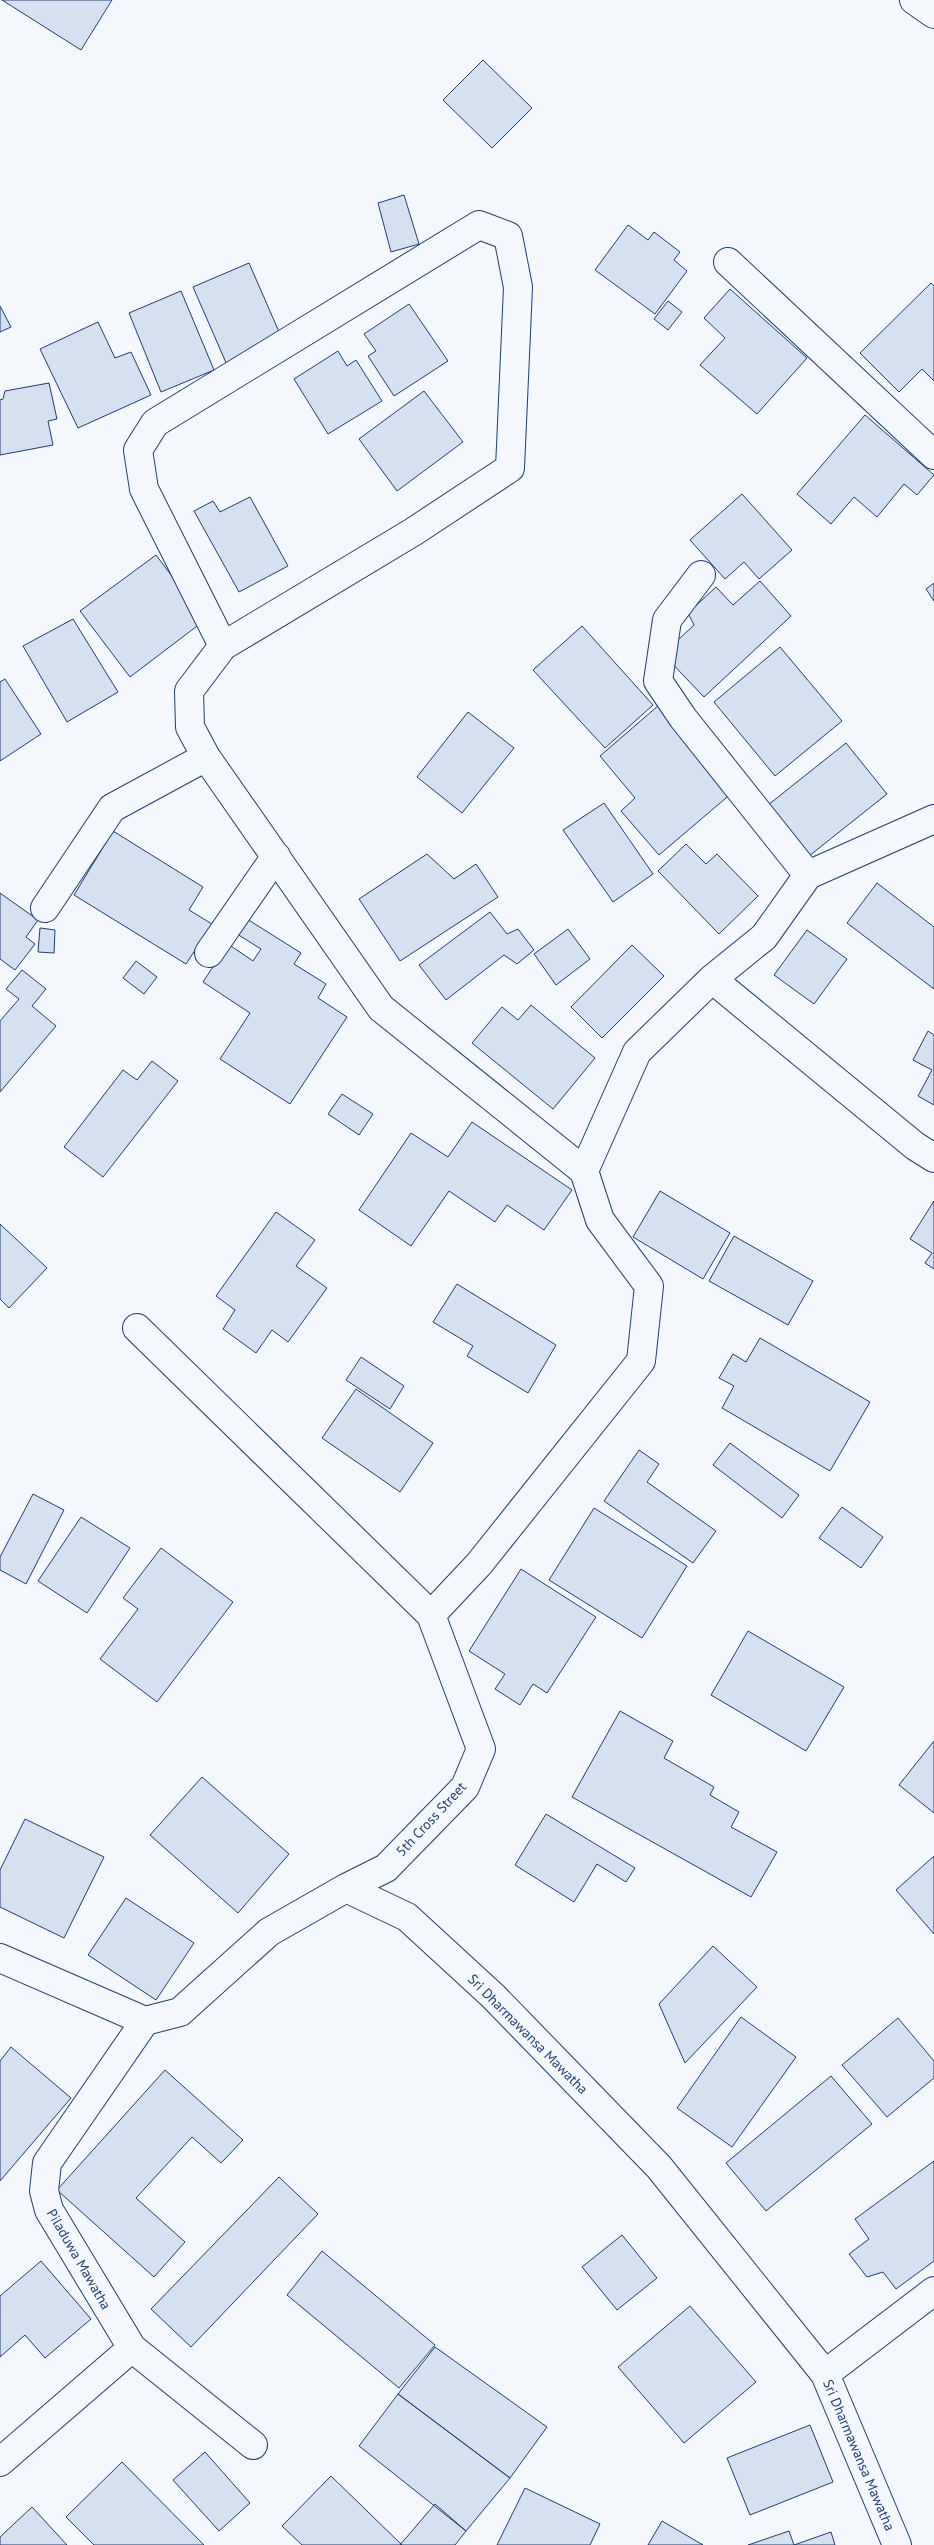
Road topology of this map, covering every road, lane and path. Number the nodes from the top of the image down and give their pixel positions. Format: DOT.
graph roads {
  1 [pos="914,0"];
  2 [pos="934,14"];
  3 [pos="728,262"];
  4 [pos="934,455"];
  5 [pos="701,575"];
  6 [pos="223,646"];
  7 [pos="206,757"];
  8 [pos="934,819"];
  9 [pos="276,856"];
  10 [pos="808,875"];
  11 [pos="45,908"];
  12 [pos="209,953"];
  13 [pos="712,979"];
  14 [pos="934,1158"];
  15 [pos="584,1171"];
  16 [pos="137,1328"];
  17 [pos="431,1615"];
  18 [pos="346,1888"];
  19 [pos="0,1958"];
  20 [pos="145,2020"];
  21 [pos="934,2292"];
  22 [pos="132,2348"];
  23 [pos="825,2374"];
  24 [pos="253,2445"];
  25 [pos="0,2462"];
  26 [pos="897,2545"];
  1 -- 2 [label="street"];
  3 -- 4 [label="street"];
  5 -- 10 [label="street"];
  6 -- 6 [label="street"];
  6 -- 7 [label="street"];
  7 -- 9 [label="street"];
  7 -- 11 [label="street"];
  8 -- 10 [label="street"];
  9 -- 12 [label="street"];
  9 -- 15 [label="street"];
  10 -- 13 [label="street"];
  13 -- 14 [label="street"];
  13 -- 15 [label="street"];
  15 -- 17 [label="street"];
  16 -- 17 [label="street"];
  17 -- 18 [label="street, 5th Cross Street"];
  18 -- 20 [label="street"];
  18 -- 23 [label="street, Sri Dharmawansa Mawatha"];
  19 -- 20 [label="street"];
  20 -- 22 [label="street, Piladuwa Mawatha"];
  21 -- 23 [label="street"];
  22 -- 24 [label="street"];
  22 -- 25 [label="street"];
  23 -- 26 [label="street, Sri Dharmawansa Mawatha"];
}
